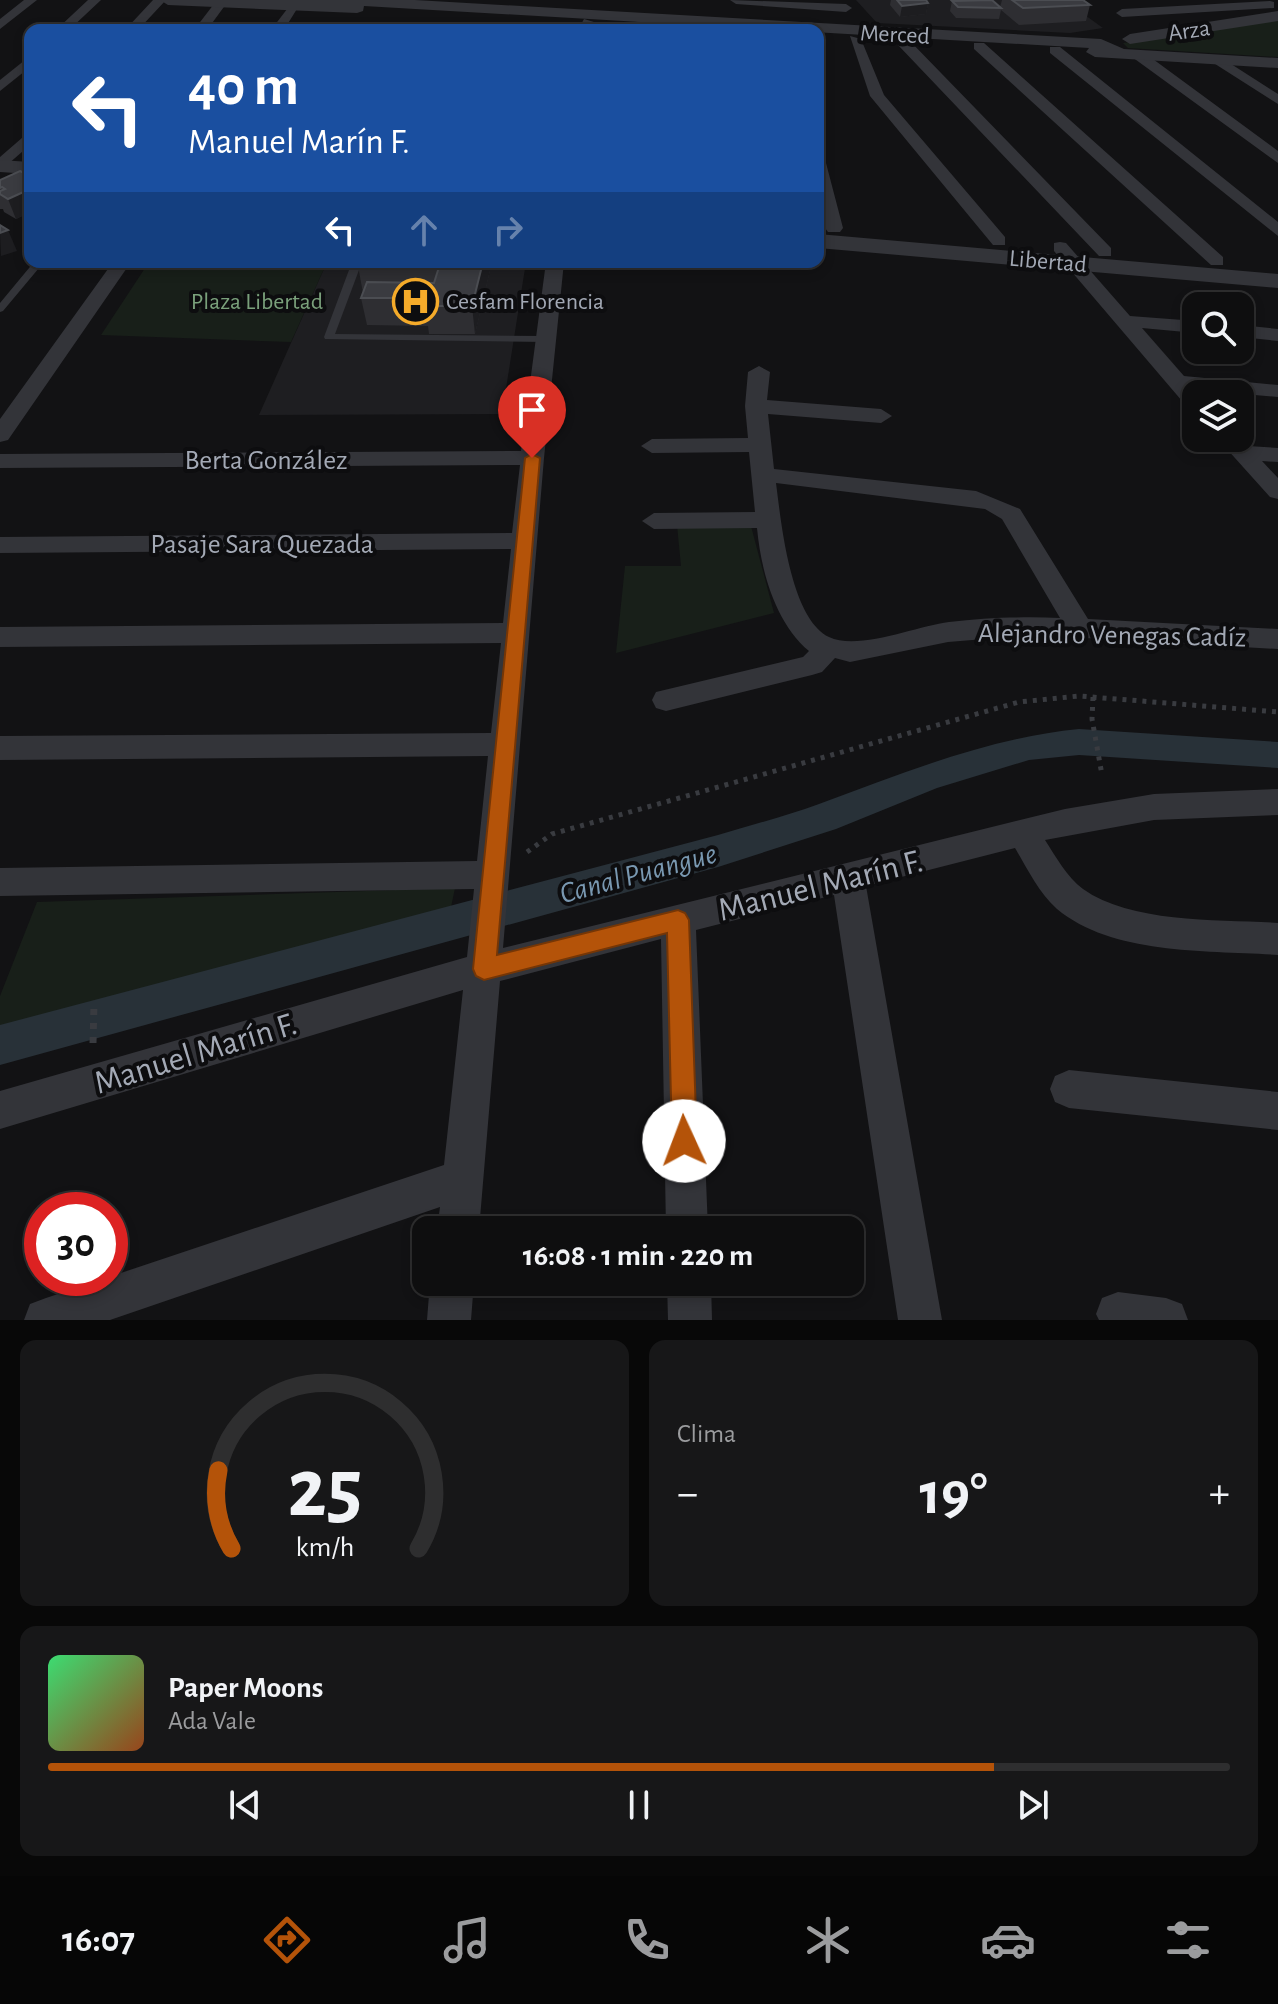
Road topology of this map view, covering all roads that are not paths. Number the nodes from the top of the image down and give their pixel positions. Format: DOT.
graph roads {
  1 [pos="31,0"];
  2 [pos="95,0"];
  3 [pos="160,0"];
  4 [pos="168,0"];
  5 [pos="334,0"];
  6 [pos="625,0"];
  7 [pos="736,0"];
  8 [pos="223,1"];
  9 [pos="817,3"];
  10 [pos="294,4"];
  11 [pos="846,8"];
  12 [pos="1272,8"];
  13 [pos="69,24"];
  14 [pos="137,24"];
  15 [pos="205,24"];
  16 [pos="280,24"];
  17 [pos="559,24"];
  18 [pos="624,24"];
  19 [pos="636,24"];
  20 [pos="0,25"];
  21 [pos="824,33"];
  22 [pos="1153,35"];
  23 [pos="824,36"];
  24 [pos="855,39"];
  25 [pos="903,42"];
  26 [pos="1101,44"];
  27 [pos="979,46"];
  28 [pos="1055,50"];
  29 [pos="1128,53"];
  30 [pos="1217,59"];
  31 [pos="1278,63"];
  32 [pos="24,65"];
  33 [pos="0,87"];
  34 [pos="1278,100"];
  35 [pos="24,142"];
  36 [pos="1278,158"];
  37 [pos="0,166"];
  38 [pos="24,168"];
  39 [pos="0,179"];
  40 [pos="24,181"];
  41 [pos="1278,231"];
  42 [pos="824,232"];
  43 [pos="824,232"];
  44 [pos="999,241"];
  45 [pos="1105,252"];
  46 [pos="1067,255"];
  47 [pos="1217,261"];
  48 [pos="1278,266"];
  49 [pos="34,268"];
  50 [pos="118,268"];
  51 [pos="355,268"];
  52 [pos="554,268"];
  53 [pos="1278,281"];
  54 [pos="0,309"];
  55 [pos="1125,321"];
  56 [pos="1182,326"];
  57 [pos="1254,332"];
  58 [pos="1278,335"];
  59 [pos="546,339"];
  60 [pos="759,372"];
  61 [pos="1177,382"];
  62 [pos="1182,388"];
  63 [pos="1278,391"];
  64 [pos="756,406"];
  65 [pos="881,416"];
  66 [pos="0,435"];
  67 [pos="761,445"];
  68 [pos="652,446"];
  69 [pos="1254,450"];
  70 [pos="1241,452"];
  71 [pos="1278,455"];
  72 [pos="532,458"];
  73 [pos="0,461"];
  74 [pos="764,475"];
  75 [pos="1278,492"];
  76 [pos="767,520"];
  77 [pos="654,521"];
  78 [pos="525,541"];
  79 [pos="0,545"];
  80 [pos="1079,627"];
  81 [pos="516,633"];
  82 [pos="0,637"];
  83 [pos="1278,639"];
  84 [pos="828,648"];
  85 [pos="666,700"];
  86 [pos="505,744"];
  87 [pos="0,748"];
  88 [pos="1278,802"];
  89 [pos="1023,833"];
  90 [pos="848,877"];
  91 [pos="0,882"];
  92 [pos="492,884"];
  93 [pos="678,920"];
  94 [pos="1278,939"];
  95 [pos="486,950"];
  96 [pos="1069,1089"];
  97 [pos="0,1110"];
  98 [pos="1278,1111"];
  99 [pos="463,1179"];
  100 [pos="459,1216"];
  101 [pos="687,1216"];
  102 [pos="451,1296"];
  103 [pos="689,1296"];
  104 [pos="1118,1314"];
  105 [pos="46,1320"];
  106 [pos="449,1320"];
  107 [pos="690,1320"];
  108 [pos="920,1320"];
  109 [pos="1166,1320"];
  1 -- 20 [label="street"];
  2 -- 13 [label="street"];
  3 -- 14 [label="street"];
  4 -- 8 [label="street, Merced"];
  5 -- 18 [label="street, Merced"];
  6 -- 19 [label="street"];
  7 -- 9 [label="street"];
  8 -- 10 [label="street, Merced"];
  8 -- 15 [label="street"];
  9 -- 11 [label="street"];
  10 -- 16 [label="street"];
  10 -- 17 [label="street, Merced"];
  12 -- 22 [label="street, Arza"];
  12 -- 22 [label="street"];
  21 -- 26 [label="street, Merced"];
  22 -- 26 [label="street, Arza"];
  23 -- 24 [label="street, Merced"];
  24 -- 25 [label="street, Merced"];
  24 -- 44 [label="street"];
  25 -- 27 [label="street, Merced"];
  25 -- 45 [label="street"];
  26 -- 29 [label="street, Merced"];
  27 -- 28 [label="street, Merced"];
  27 -- 47 [label="street"];
  28 -- 29 [label="street, Merced"];
  28 -- 41 [label="street"];
  29 -- 30 [label="street, Merced"];
  29 -- 36 [label="street"];
  30 -- 31 [label="street, Merced"];
  30 -- 34 [label="street"];
  32 -- 33 [label="street"];
  35 -- 37 [label="street"];
  37 -- 38 [label="street"];
  39 -- 40 [label="street"];
  42 -- 44 [label="street, Libertad"];
  43 -- 46 [label="street, Libertad"];
  44 -- 46 [label="street, Libertad"];
  45 -- 46 [label="street, Libertad"];
  45 -- 47 [label="street, Libertad"];
  46 -- 53 [label="street, Libertad"];
  46 -- 55 [label="street"];
  47 -- 48 [label="street, Libertad"];
  49 -- 54 [label="lane"];
  50 -- 66 [label="street"];
  51 -- 59 [label="lane"];
  52 -- 59 [label="street"];
  55 -- 56 [label="street"];
  55 -- 61 [label="street"];
  57 -- 58 [label="street"];
  59 -- 72 [label="street"];
  60 -- 64 [label="street"];
  61 -- 62 [label="street"];
  61 -- 63 [label="street"];
  64 -- 65 [label="street"];
  64 -- 67 [label="street"];
  67 -- 68 [label="street"];
  67 -- 74 [label="street"];
  69 -- 71 [label="street"];
  70 -- 75 [label="street"];
  72 -- 73 [label="street, Berta González"];
  72 -- 78 [label="street"];
  74 -- 76 [label="street"];
  74 -- 80 [label="street"];
  76 -- 77 [label="street"];
  76 -- 84 [label="street"];
  78 -- 79 [label="street, Pasaje Sara Quezada"];
  78 -- 81 [label="street"];
  80 -- 83 [label="street, Alejandro Venegas Cadíz"];
  80 -- 84 [label="street, Alejandro Venegas Cadíz"];
  81 -- 82 [label="street"];
  81 -- 86 [label="street"];
  84 -- 85 [label="street"];
  86 -- 87 [label="street"];
  86 -- 92 [label="street"];
  88 -- 89 [label="street, Manuel Marín F."];
  89 -- 90 [label="street, Manuel Marín F."];
  89 -- 94 [label="street"];
  90 -- 93 [label="street, Manuel Marín F."];
  90 -- 108 [label="street"];
  91 -- 92 [label="street"];
  92 -- 95 [label="street"];
  93 -- 95 [label="street, Manuel Marín F."];
  93 -- 101 [label="street"];
  95 -- 97 [label="street, Manuel Marín F."];
  95 -- 99 [label="street"];
  96 -- 98 [label="street"];
  99 -- 100 [label="street"];
  99 -- 105 [label="street"];
  102 -- 106 [label="street"];
  103 -- 107 [label="street"];
  104 -- 109 [label="street"];
}
